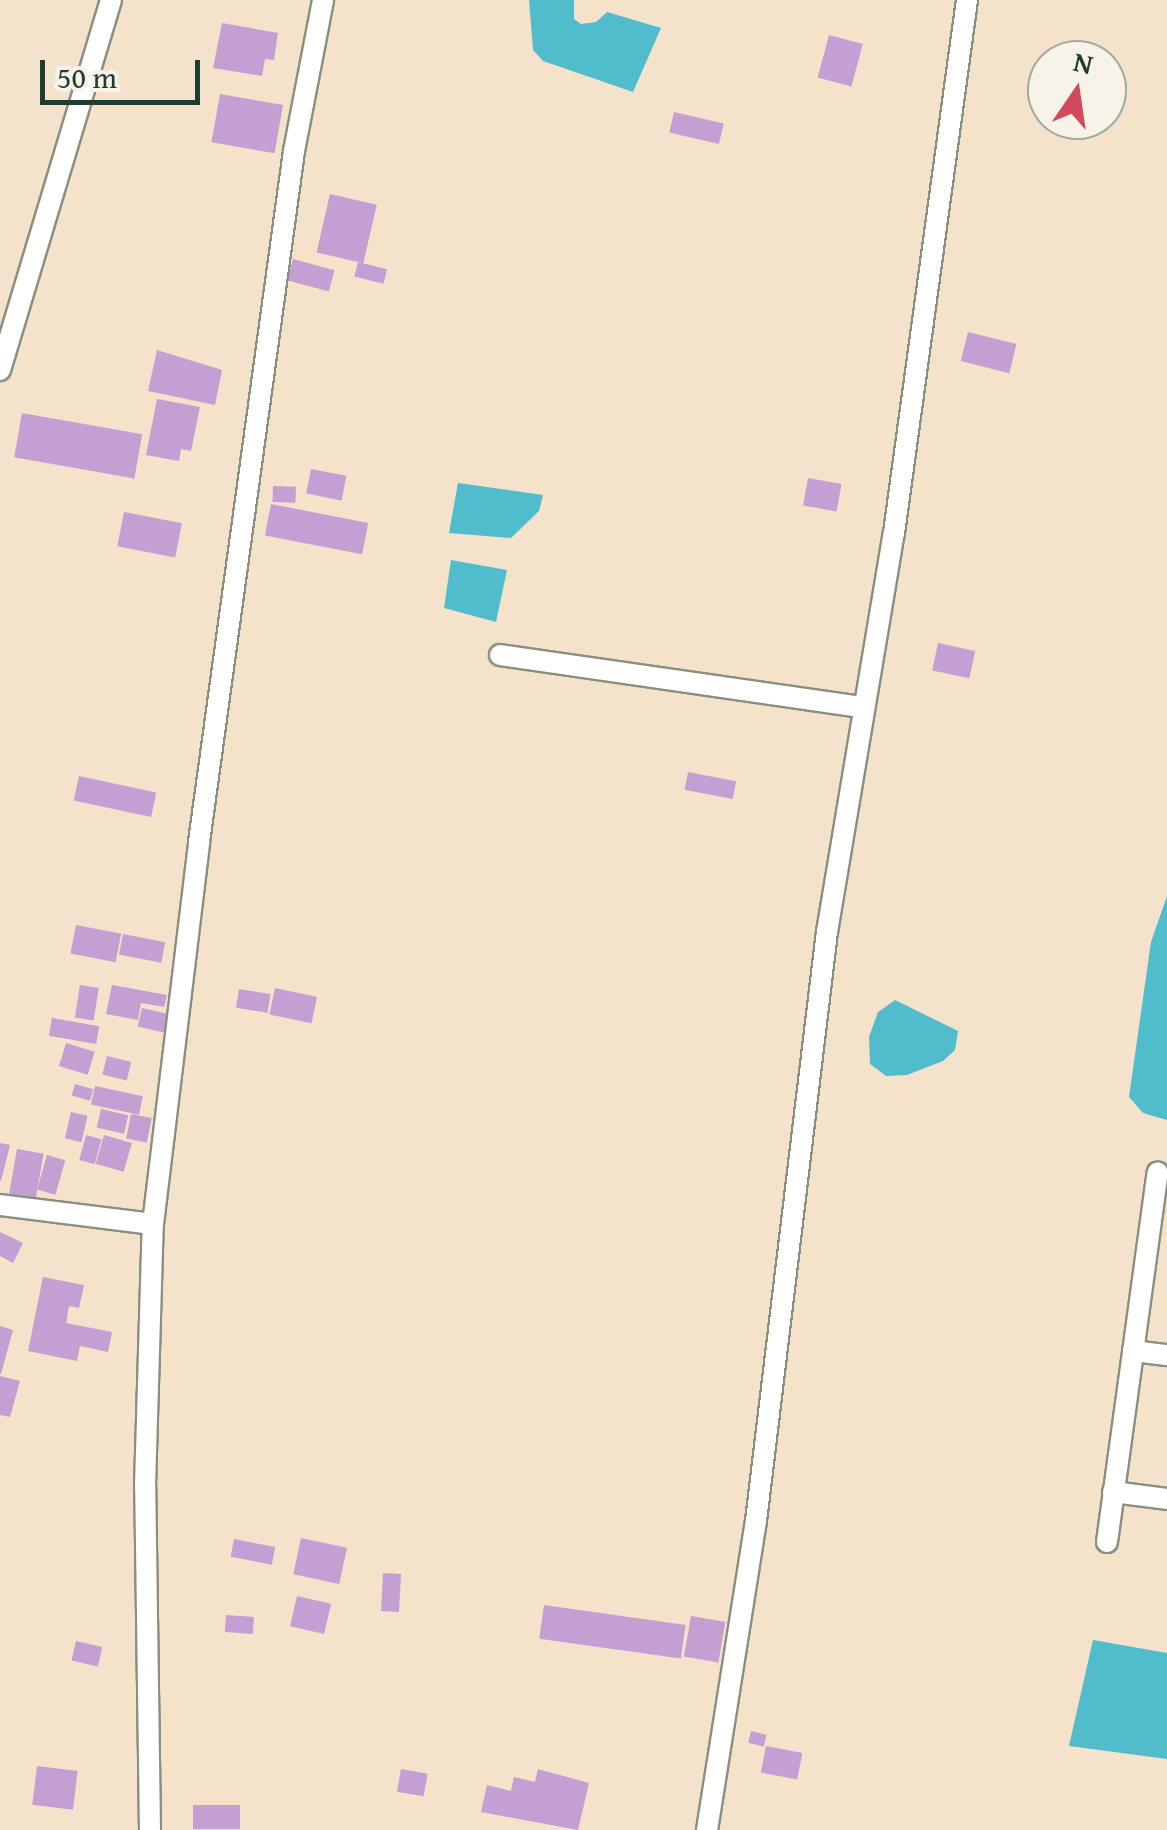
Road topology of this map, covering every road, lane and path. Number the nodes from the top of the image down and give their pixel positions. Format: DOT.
graph roads {
  1 [pos="111,0"];
  2 [pos="323,0"];
  3 [pos="967,0"];
  4 [pos="0,370"];
  5 [pos="500,654"];
  6 [pos="863,707"];
  7 [pos="1158,1172"];
  8 [pos="0,1205"];
  9 [pos="154,1224"];
  10 [pos="1133,1351"];
  11 [pos="1167,1355"];
  12 [pos="1114,1492"];
  13 [pos="1167,1499"];
  14 [pos="1106,1542"];
  15 [pos="150,1830"];
  16 [pos="707,1830"];
  1 -- 4 [label="street"];
  2 -- 9 [label="street"];
  3 -- 6 [label="street"];
  5 -- 6 [label="street"];
  6 -- 16 [label="street"];
  7 -- 10 [label="street"];
  8 -- 9 [label="street"];
  9 -- 15 [label="street"];
  10 -- 11 [label="street"];
  10 -- 12 [label="street"];
  12 -- 13 [label="street"];
  12 -- 14 [label="street"];
}
